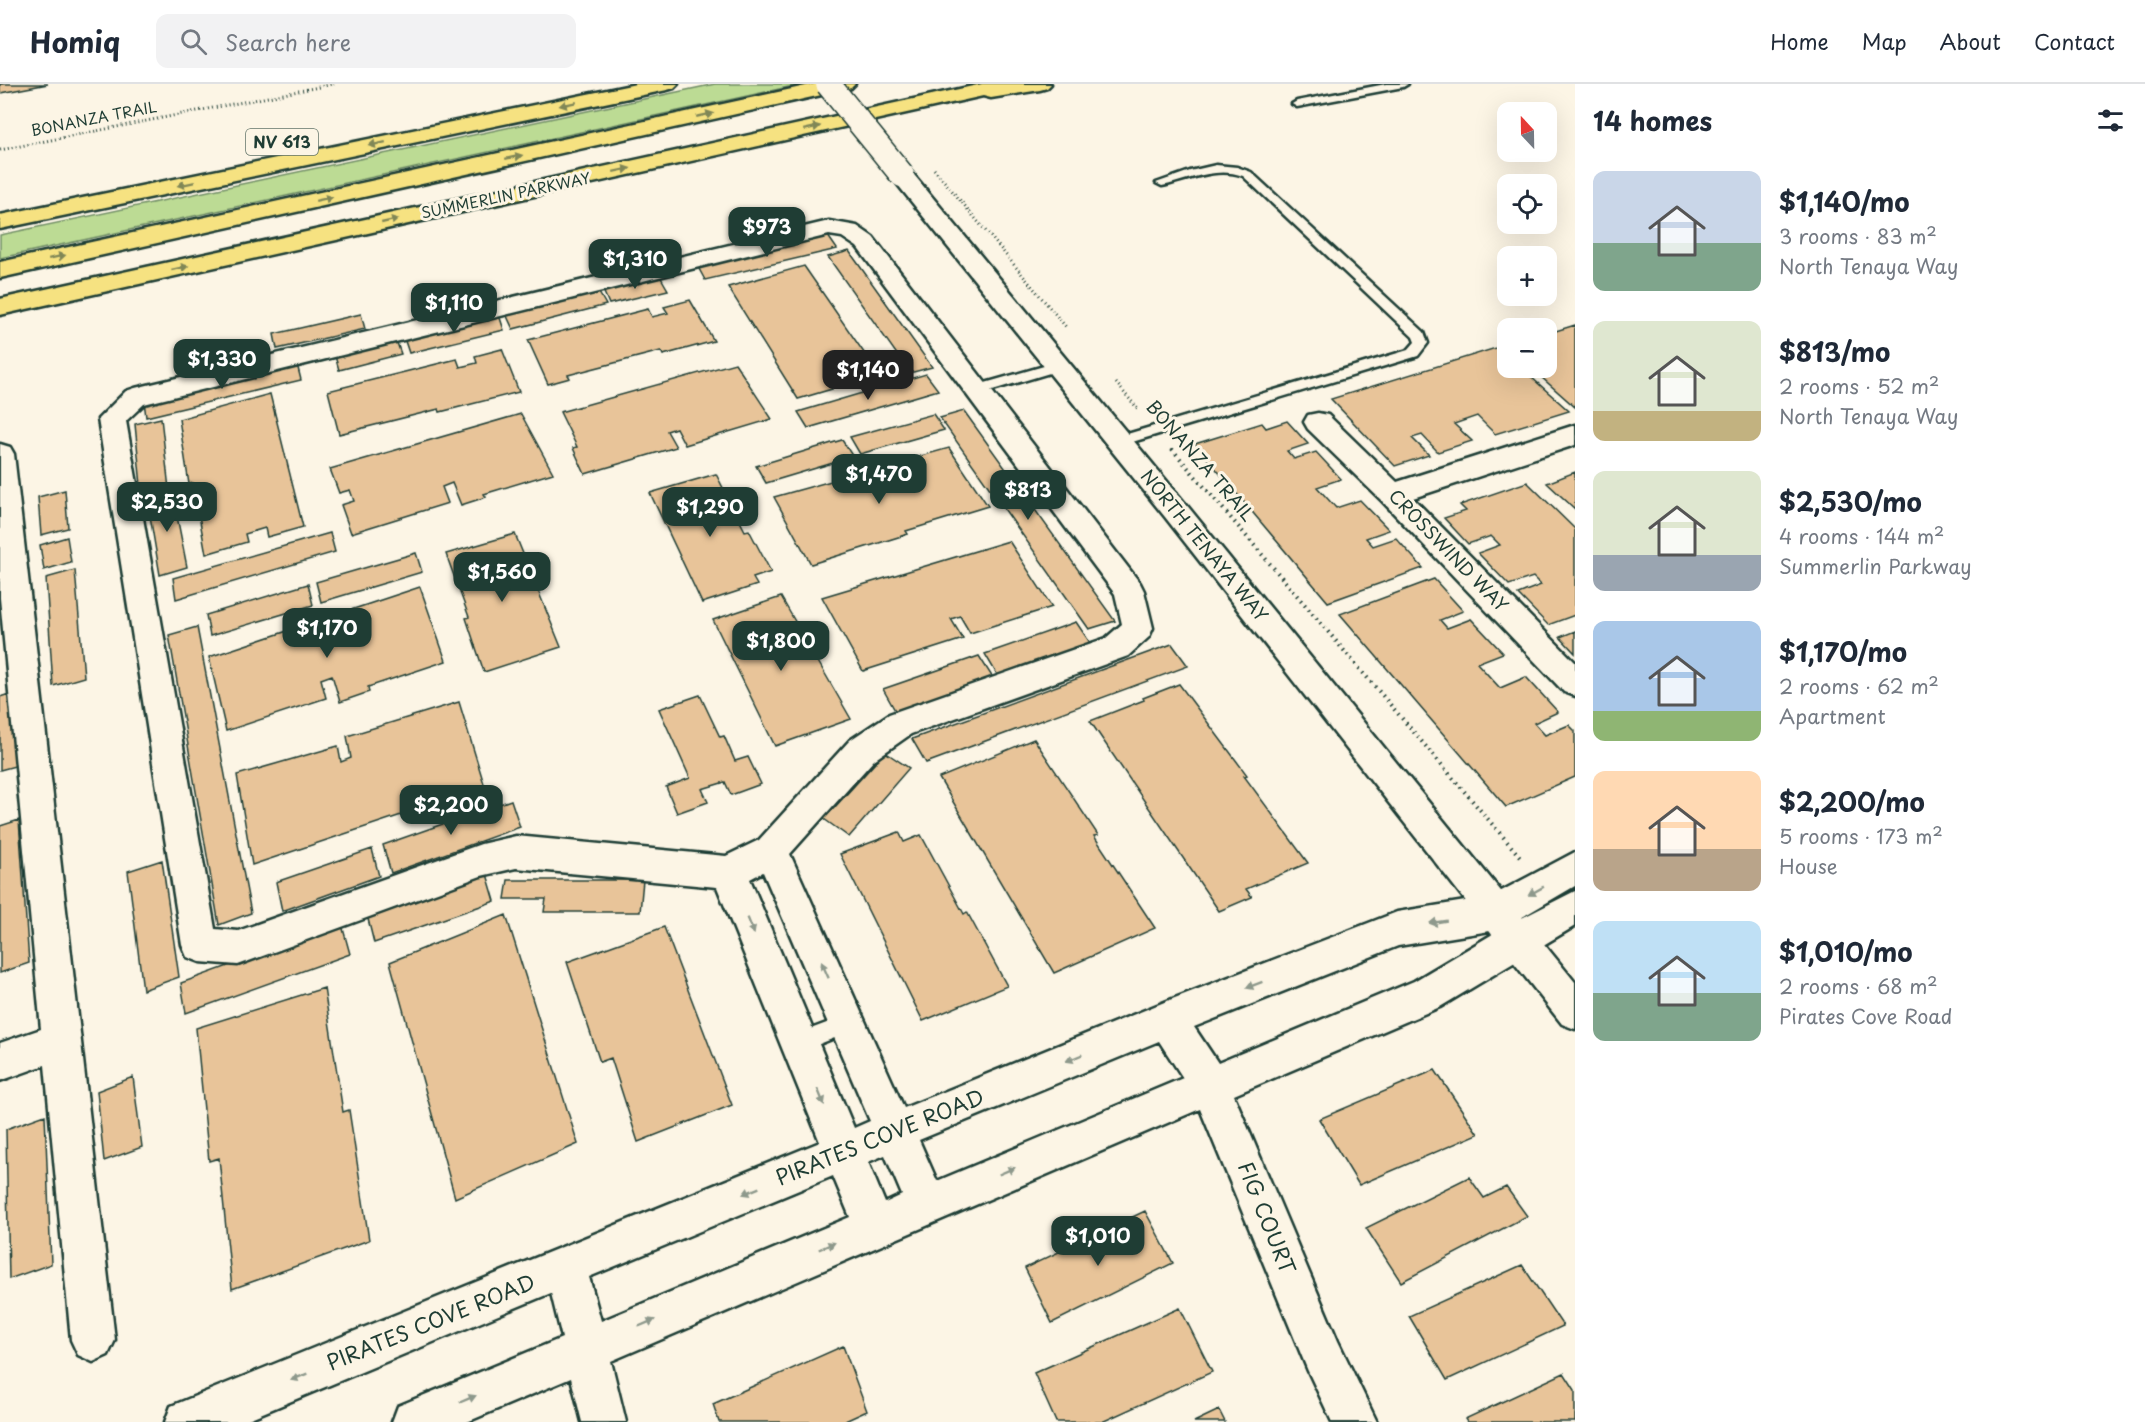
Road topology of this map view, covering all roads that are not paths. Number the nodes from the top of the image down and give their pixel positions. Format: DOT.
graph roads {
  1 [pos="564,84"];
  2 [pos="667,84"];
  3 [pos="828,84"];
  4 [pos="844,84"];
  5 [pos="1011,84"];
  6 [pos="1040,84"];
  7 [pos="1403,84"];
  8 [pos="529,91"];
  9 [pos="930,102"];
  10 [pos="1297,104"];
  11 [pos="1162,183"];
  12 [pos="0,222"];
  13 [pos="0,270"];
  14 [pos="0,308"];
  15 [pos="1058,366"];
  16 [pos="976,390"];
  17 [pos="1318,422"];
  18 [pos="1575,435"];
  19 [pos="1119,441"];
  20 [pos="0,454"];
  21 [pos="1392,494"];
  22 [pos="1575,683"];
  23 [pos="771,851"];
  24 [pos="1575,868"];
  25 [pos="729,872"];
  26 [pos="1575,907"];
  27 [pos="1507,926"];
  28 [pos="1575,1011"];
  29 [pos="1167,1019"];
  30 [pos="848,1024"];
  31 [pos="63,1040"];
  32 [pos="799,1043"];
  33 [pos="0,1062"];
  34 [pos="1210,1085"];
  35 [pos="896,1132"];
  36 [pos="844,1153"];
  37 [pos="927,1204"];
  38 [pos="874,1226"];
  39 [pos="566,1268"];
  40 [pos="93,1340"];
  41 [pos="586,1349"];
  42 [pos="188,1422"];
  43 [pos="414,1422"];
  44 [pos="604,1422"];
  45 [pos="1355,1422"];
  1 -- 8 [label="highway"];
  2 -- 12 [label="highway, one-way"];
  3 -- 15 [label="street, NORTH TENAYA WAY, bridge"];
  13 -- 4 [label="highway, one-way"];
  5 -- 9 [label="highway, SUMMERLIN PARKWAY"];
  6 -- 9 [label="highway"];
  7 -- 10 [label="lane"];
  14 -- 9 [label="highway, SUMMERLIN PARKWAY, one-way"];
  11 -- 19 [label="lane"];
  15 -- 16 [label="lane"];
  15 -- 19 [label="street, NORTH TENAYA WAY"];
  16 -- 23 [label="street"];
  16 -- 25 [label="street"];
  17 -- 21 [label="street, CROSSWIND WAY"];
  18 -- 21 [label="street"];
  19 -- 27 [label="street, NORTH TENAYA WAY"];
  20 -- 31 [label="street"];
  21 -- 22 [label="street, CROSSWIND WAY"];
  23 -- 25 [label="street"];
  30 -- 23 [label="street, one-way"];
  24 -- 27 [label="street, PIRATES COVE ROAD, one-way"];
  25 -- 32 [label="street, one-way"];
  26 -- 27 [label="street, PIRATES COVE ROAD"];
  27 -- 28 [label="street, NORTH TENAYA WAY"];
  27 -- 29 [label="street, PIRATES COVE ROAD, one-way"];
  27 -- 34 [label="street, PIRATES COVE ROAD"];
  29 -- 34 [label="street, FIG COURT"];
  29 -- 35 [label="street, PIRATES COVE ROAD, one-way"];
  30 -- 32 [label="lane"];
  30 -- 35 [label="street"];
  31 -- 33 [label="street"];
  31 -- 40 [label="street"];
  32 -- 36 [label="street, one-way"];
  37 -- 34 [label="street, PIRATES COVE ROAD, one-way"];
  34 -- 45 [label="street, FIG COURT"];
  35 -- 36 [label="street, PIRATES COVE ROAD"];
  35 -- 37 [label="street"];
  36 -- 38 [label="street"];
  36 -- 39 [label="street, PIRATES COVE ROAD, one-way"];
  37 -- 38 [label="street, PIRATES COVE ROAD"];
  41 -- 38 [label="street, PIRATES COVE ROAD, one-way"];
  39 -- 41 [label="street"];
  39 -- 42 [label="street, PIRATES COVE ROAD, one-way"];
  43 -- 41 [label="street, PIRATES COVE ROAD, one-way"];
  41 -- 44 [label="street"];
}
